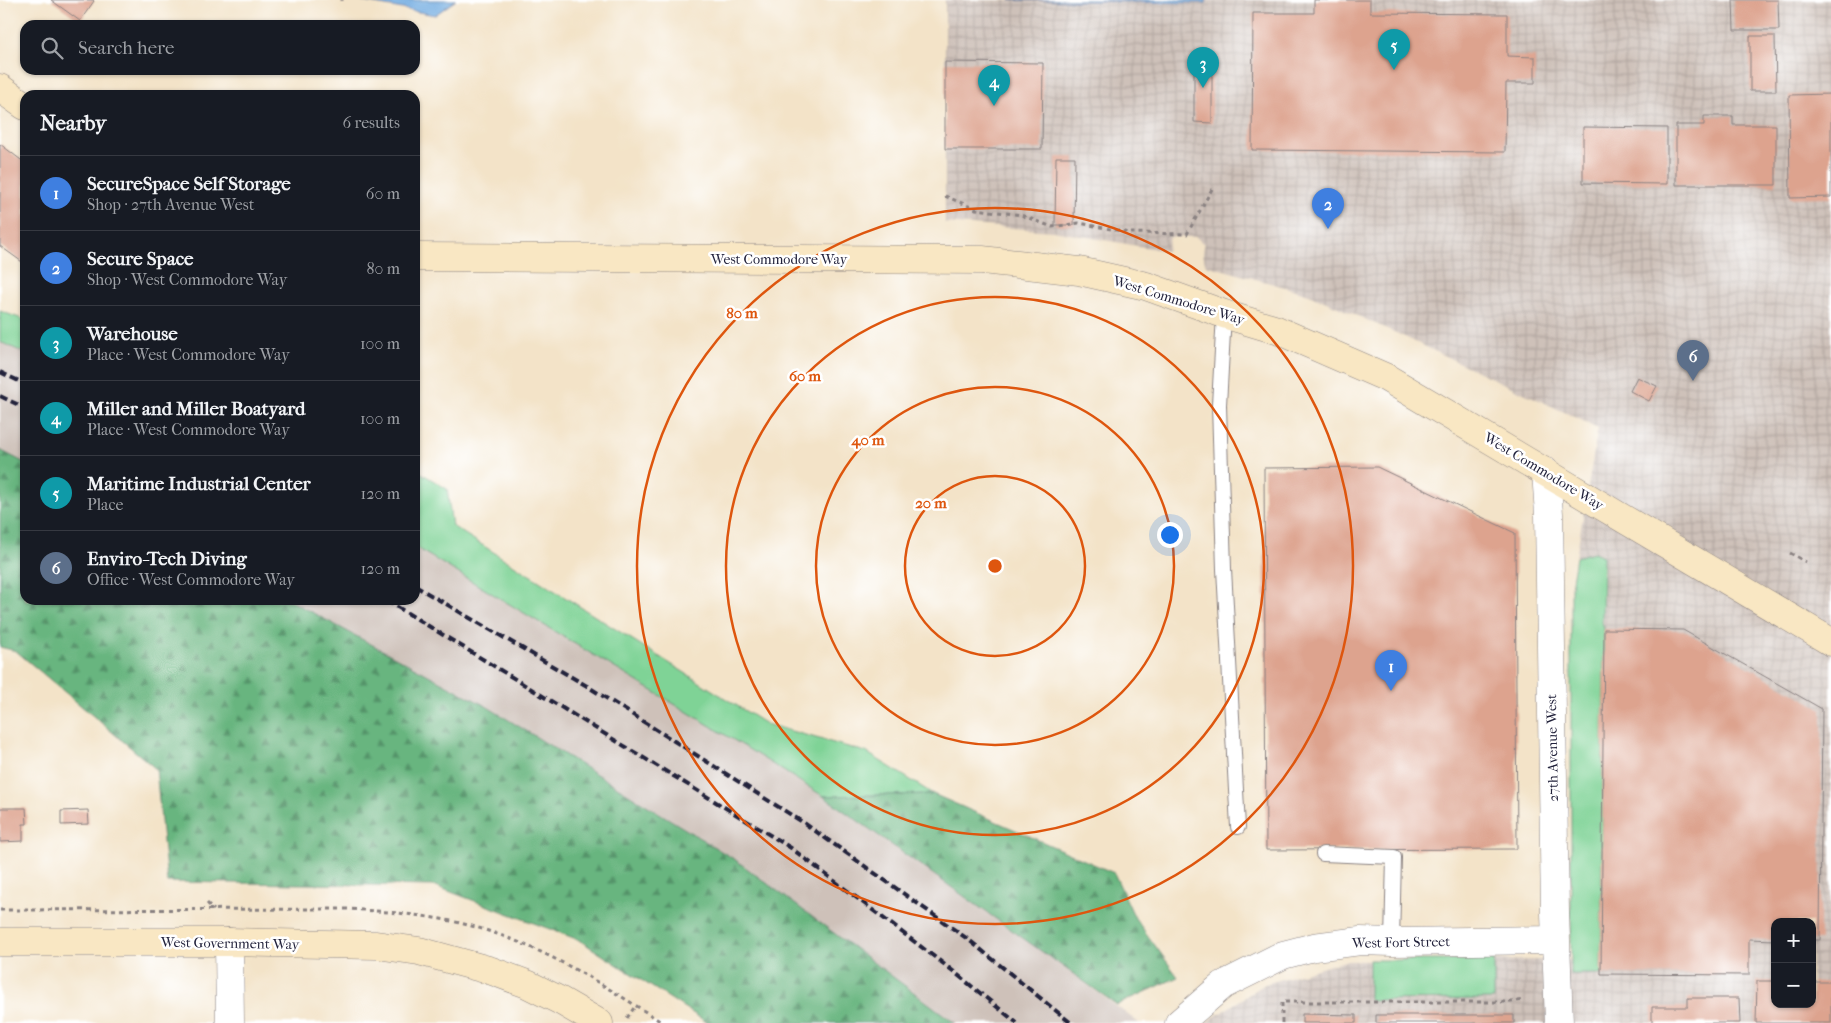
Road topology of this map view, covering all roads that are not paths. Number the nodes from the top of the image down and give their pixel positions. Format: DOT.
graph roads {
  1 [pos="0,88"];
  2 [pos="20,102"];
  3 [pos="420,257"];
  4 [pos="1224,314"];
  5 [pos="1546,472"];
  6 [pos="1831,642"];
  7 [pos="1238,827"];
  8 [pos="1323,854"];
  9 [pos="1556,940"];
  10 [pos="0,942"];
  11 [pos="229,942"];
  12 [pos="1392,942"];
  13 [pos="230,1023"];
  14 [pos="599,1023"];
  15 [pos="1179,1023"];
  16 [pos="1559,1023"];
  1 -- 2 [label="street"];
  3 -- 4 [label="street, West Commodore Way"];
  4 -- 5 [label="street, West Commodore Way"];
  4 -- 7 [label="lane"];
  5 -- 6 [label="street, West Commodore Way"];
  5 -- 9 [label="street, 27th Avenue West"];
  8 -- 12 [label="lane"];
  9 -- 12 [label="street, West Fort Street"];
  9 -- 16 [label="street, 27th Avenue West"];
  10 -- 11 [label="street, West Government Way"];
  11 -- 13 [label="street"];
  11 -- 14 [label="street, West Government Way"];
  12 -- 15 [label="street, West Fort Street"];
}
